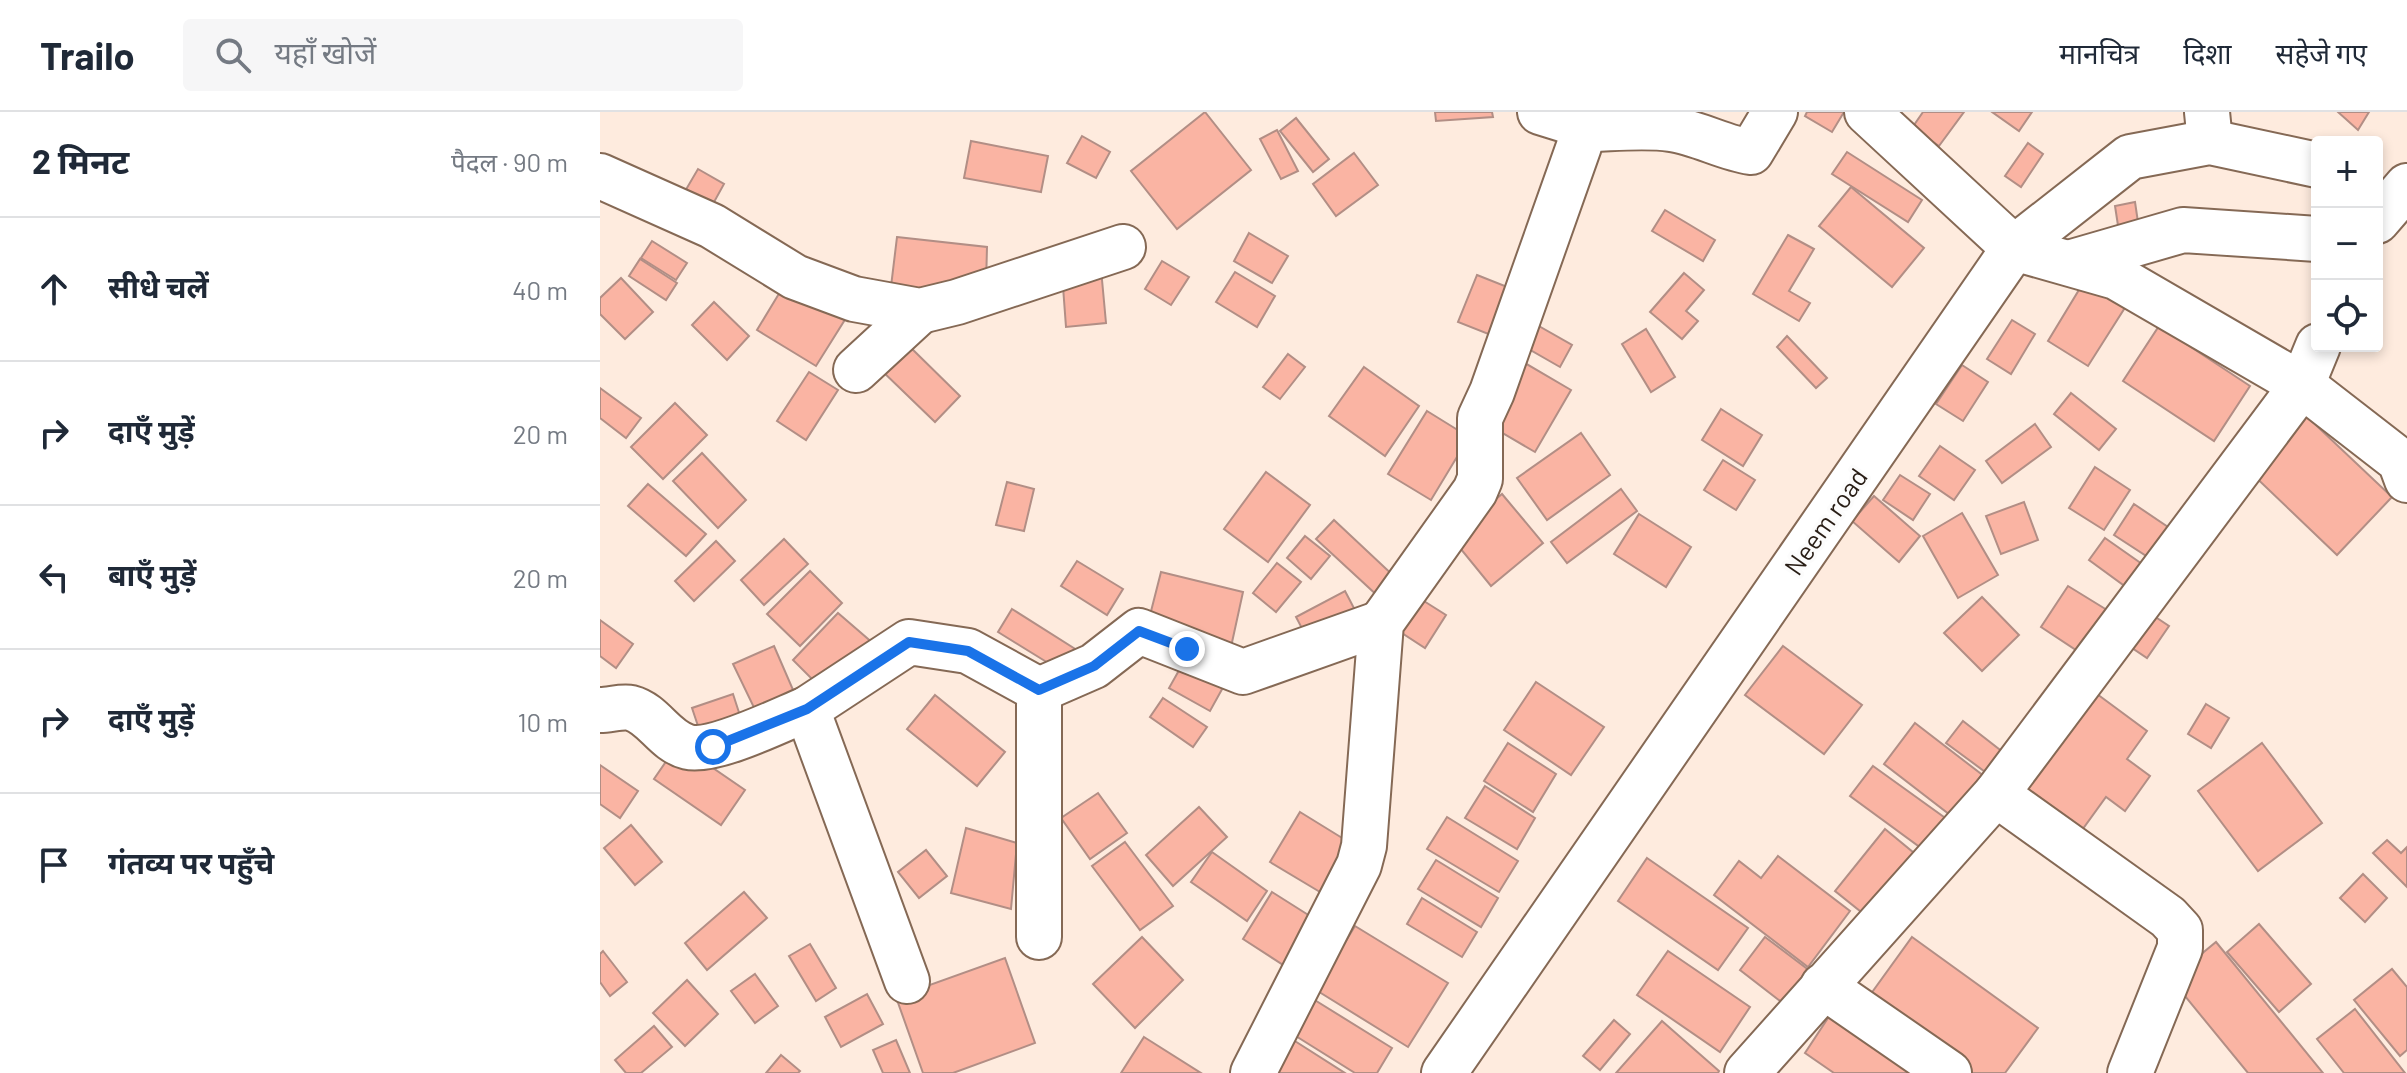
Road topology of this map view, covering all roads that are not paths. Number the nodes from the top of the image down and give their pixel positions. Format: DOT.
graph roads {
  1 [pos="1540,112"];
  2 [pos="1775,112"];
  3 [pos="1867,112"];
  4 [pos="2208,127"];
  5 [pos="1581,129"];
  6 [pos="2311,163"];
  7 [pos="600,176"];
  8 [pos="2383,180"];
  9 [pos="2407,185"];
  10 [pos="2383,214"];
  11 [pos="2311,239"];
  12 [pos="1123,247"];
  13 [pos="2014,248"];
  14 [pos="2069,263"];
  15 [pos="920,311"];
  16 [pos="2310,366"];
  17 [pos="856,370"];
  18 [pos="2407,480"];
  19 [pos="1381,623"];
  20 [pos="1039,690"];
  21 [pos="807,709"];
  22 [pos="600,710"];
  23 [pos="1996,794"];
  24 [pos="1039,937"];
  25 [pos="907,981"];
  26 [pos="1823,986"];
  27 [pos="1253,1073"];
  28 [pos="1444,1073"];
  29 [pos="1747,1073"];
  30 [pos="1949,1073"];
  31 [pos="2130,1073"];
  1 -- 5 [label="street"];
  2 -- 5 [label="street"];
  3 -- 13 [label="street"];
  4 -- 6 [label="street, Neem road"];
  4 -- 13 [label="street, Neem road"];
  5 -- 19 [label="street"];
  7 -- 15 [label="street"];
  8 -- 9 [label="street"];
  9 -- 10 [label="street"];
  11 -- 14 [label="street"];
  12 -- 15 [label="street"];
  13 -- 14 [label="street"];
  13 -- 28 [label="street, Neem road"];
  14 -- 16 [label="street"];
  15 -- 17 [label="street"];
  16 -- 18 [label="street"];
  16 -- 23 [label="street"];
  19 -- 20 [label="street"];
  19 -- 27 [label="street"];
  20 -- 21 [label="street"];
  20 -- 24 [label="street"];
  21 -- 22 [label="street"];
  21 -- 25 [label="street"];
  23 -- 26 [label="street"];
  23 -- 31 [label="street"];
  26 -- 29 [label="street"];
  26 -- 30 [label="street"];
}
